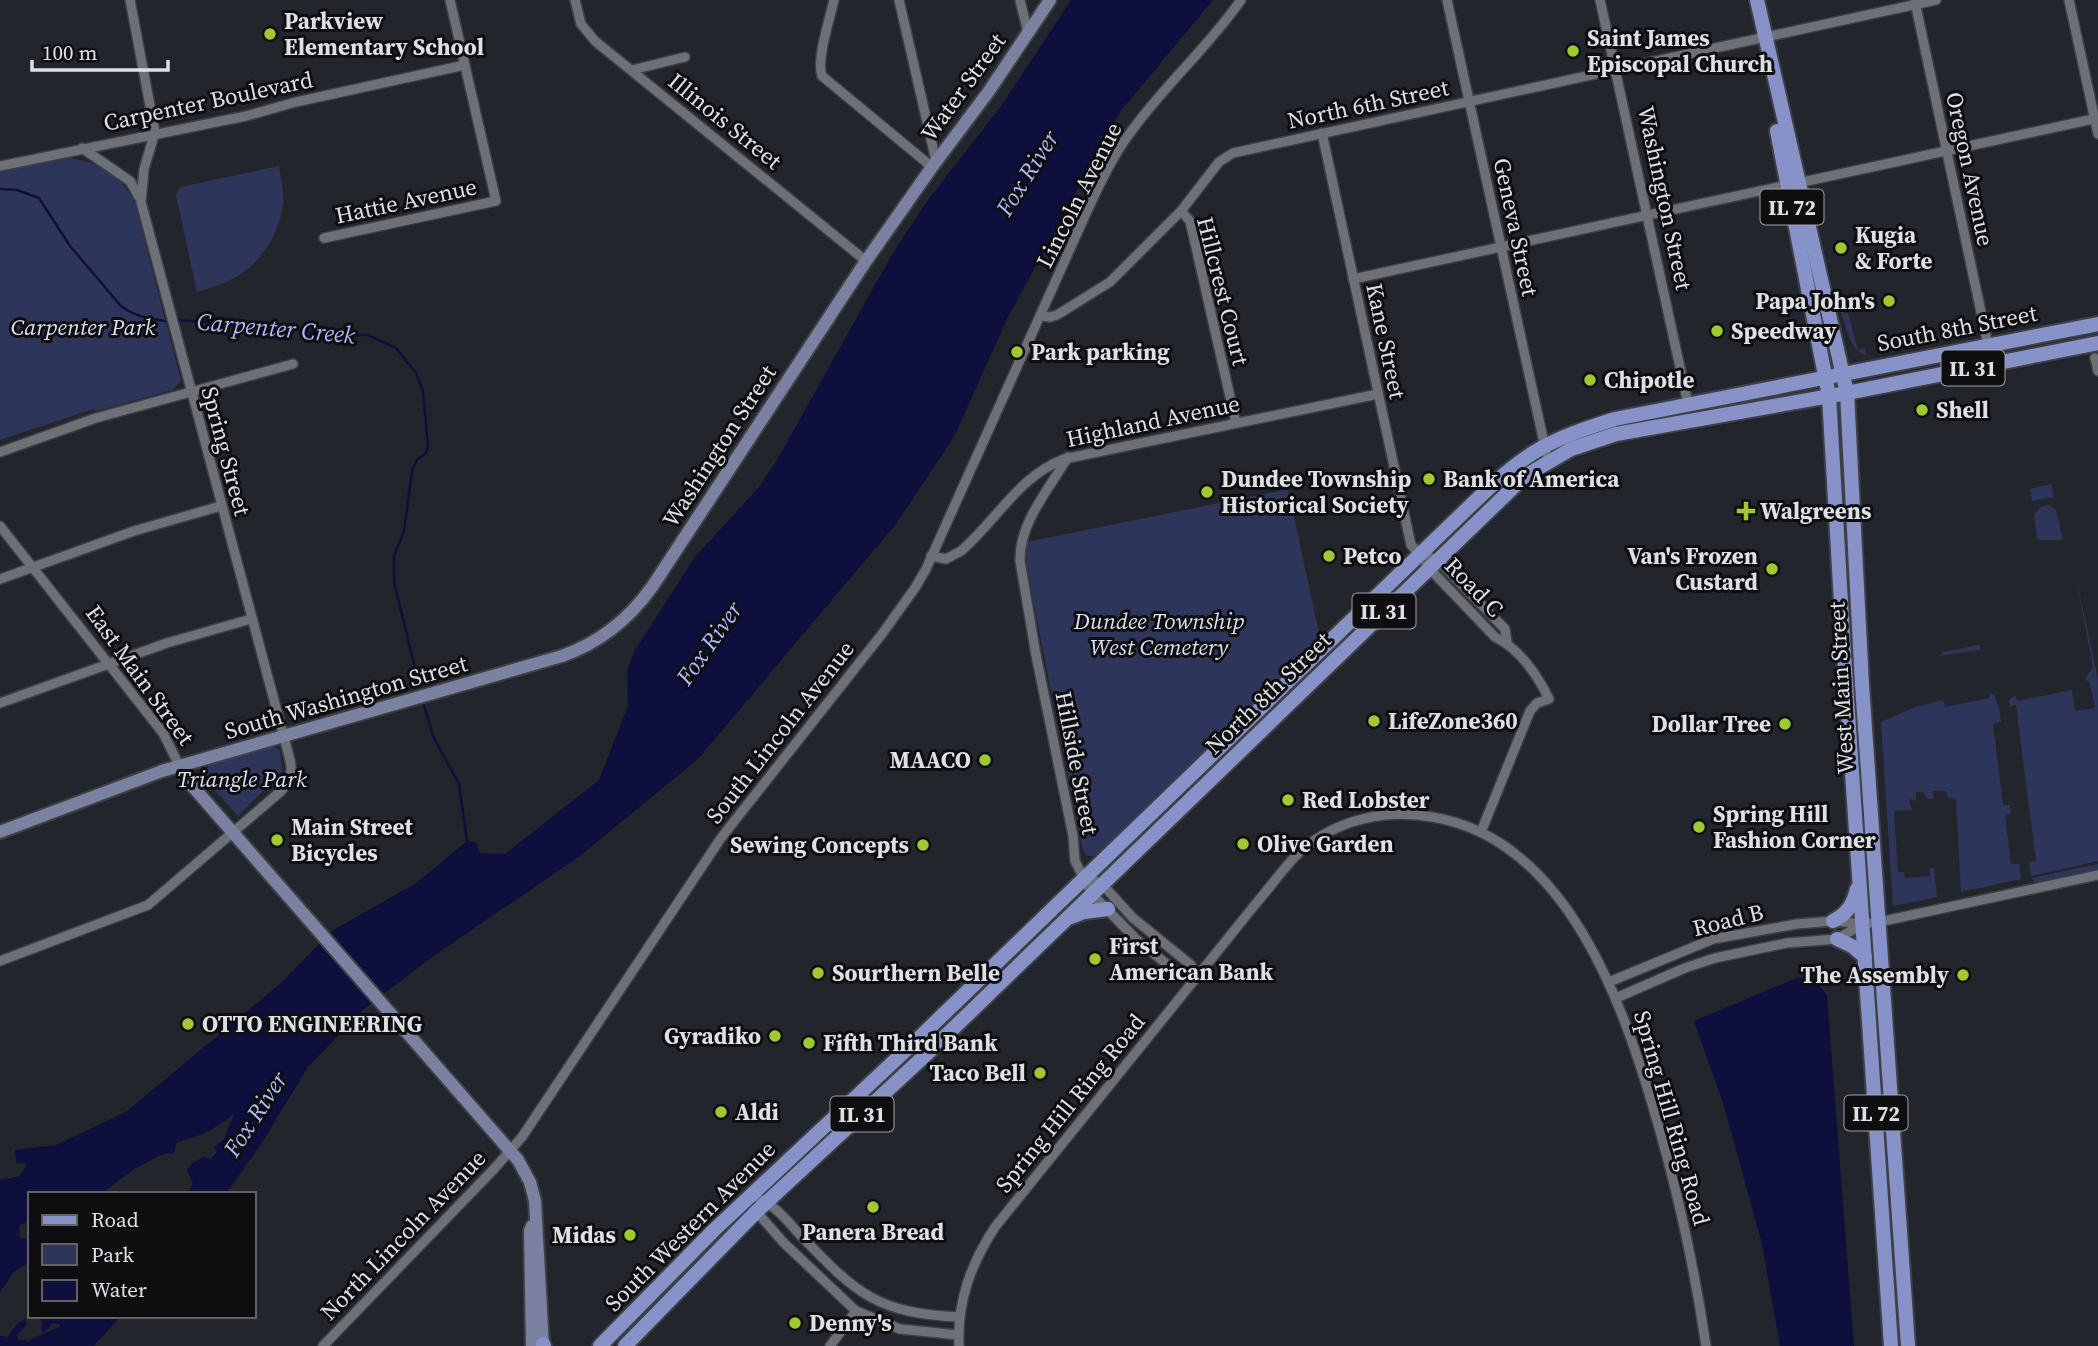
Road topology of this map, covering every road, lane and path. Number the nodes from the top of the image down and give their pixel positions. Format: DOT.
graph roads {
  1 [pos="130,0"];
  2 [pos="450,0"];
  3 [pos="575,0"];
  4 [pos="834,0"];
  5 [pos="899,0"];
  6 [pos="1020,0"];
  7 [pos="1050,0"];
  8 [pos="1241,0"];
  9 [pos="1447,0"];
  10 [pos="1601,0"];
  11 [pos="1757,0"];
  12 [pos="1936,0"];
  13 [pos="2069,0"];
  14 [pos="1915,2"];
  15 [pos="1028,33"];
  16 [pos="1764,36"];
  17 [pos="685,57"];
  18 [pos="465,65"];
  19 [pos="1616,69"];
  20 [pos="632,70"];
  21 [pos="1469,101"];
  22 [pos="2096,118"];
  23 [pos="155,132"];
  24 [pos="1322,133"];
  25 [pos="2098,134"];
  26 [pos="82,148"];
  27 [pos="1947,150"];
  28 [pos="934,164"];
  29 [pos="0,166"];
  30 [pos="1793,184"];
  31 [pos="910,199"];
  32 [pos="141,202"];
  33 [pos="1181,211"];
  34 [pos="1647,216"];
  35 [pos="324,238"];
  36 [pos="1501,248"];
  37 [pos="866,261"];
  38 [pos="1353,279"];
  39 [pos="1040,316"];
  40 [pos="2098,324"];
  41 [pos="2098,343"];
  42 [pos="1988,345"];
  43 [pos="2095,358"];
  44 [pos="293,364"];
  45 [pos="2098,371"];
  46 [pos="1843,373"];
  47 [pos="1826,377"];
  48 [pos="190,392"];
  49 [pos="1847,393"];
  50 [pos="1378,394"];
  51 [pos="1829,396"];
  52 [pos="1688,404"];
  53 [pos="1236,424"];
  54 [pos="1544,446"];
  55 [pos="0,452"];
  56 [pos="1069,457"];
  57 [pos="1548,461"];
  58 [pos="221,506"];
  59 [pos="0,526"];
  60 [pos="1420,554"];
  61 [pos="932,556"];
  62 [pos="1434,565"];
  63 [pos="32,567"];
  64 [pos="0,579"];
  65 [pos="251,619"];
  66 [pos="108,664"];
  67 [pos="523,668"];
  68 [pos="1295,675"];
  69 [pos="1306,687"];
  70 [pos="0,704"];
  71 [pos="283,736"];
  72 [pos="180,767"];
  73 [pos="0,832"];
  74 [pos="1481,832"];
  75 [pos="233,833"];
  76 [pos="2098,875"];
  77 [pos="1085,877"];
  78 [pos="1859,881"];
  79 [pos="1097,889"];
  80 [pos="1108,909"];
  81 [pos="1066,919"];
  82 [pos="1833,921"];
  83 [pos="1879,922"];
  84 [pos="1863,925"];
  85 [pos="1837,939"];
  86 [pos="1865,957"];
  87 [pos="0,961"];
  88 [pos="1196,978"];
  89 [pos="1609,982"];
  90 [pos="1616,998"];
  91 [pos="511,1150"];
  92 [pos="750,1195"];
  93 [pos="768,1201"];
  94 [pos="756,1212"];
  95 [pos="856,1311"];
  96 [pos="960,1317"];
  97 [pos="958,1335"];
  98 [pos="541,1345"];
  99 [pos="323,1346"];
  100 [pos="600,1346"];
  101 [pos="625,1346"];
  102 [pos="830,1346"];
  103 [pos="959,1346"];
  104 [pos="1706,1346"];
  105 [pos="1891,1346"];
  106 [pos="1908,1346"];
  1 -- 23 [label="street"];
  2 -- 18 [label="street"];
  3 -- 20 [label="street, Illinois Street"];
  4 -- 28 [label="street"];
  5 -- 28 [label="street"];
  6 -- 15 [label="street"];
  7 -- 15 [label="street, Water Street"];
  8 -- 39 [label="street, Lincoln Avenue"];
  9 -- 21 [label="street, Geneva Street"];
  10 -- 19 [label="street, Washington Street"];
  11 -- 16 [label="main road, West Main Street / IL 72"];
  12 -- 14 [label="street, North 6th Street"];
  13 -- 22 [label="street"];
  14 -- 16 [label="street, North 6th Street"];
  14 -- 27 [label="street, Oregon Avenue"];
  15 -- 28 [label="street, Water Street"];
  16 -- 19 [label="street, North 6th Street"];
  16 -- 30 [label="main road, West Main Street / IL 72"];
  17 -- 20 [label="street"];
  18 -- 23 [label="street, Carpenter Boulevard"];
  18 -- 35 [label="street, Hattie Avenue"];
  19 -- 21 [label="street, North 6th Street"];
  19 -- 34 [label="street, Washington Street"];
  20 -- 37 [label="street, Illinois Street"];
  21 -- 24 [label="street, North 6th Street"];
  21 -- 36 [label="street, Geneva Street"];
  22 -- 25 [label="street"];
  22 -- 27 [label="street"];
  23 -- 26 [label="street, Carpenter Boulevard"];
  23 -- 32 [label="street, Spring Street"];
  24 -- 33 [label="street, North 6th Street"];
  24 -- 38 [label="street, Kane Street"];
  26 -- 29 [label="street, Carpenter Boulevard"];
  26 -- 32 [label="street"];
  27 -- 30 [label="street"];
  27 -- 42 [label="street, Oregon Avenue"];
  28 -- 31 [label="street, Water Street"];
  30 -- 34 [label="street"];
  30 -- 46 [label="main road, West Main Street / IL 72"];
  30 -- 47 [label="main road, West Main Street / IL 72"];
  31 -- 37 [label="street, Washington Street"];
  32 -- 48 [label="street, Spring Street"];
  33 -- 39 [label="street, North 6th Street"];
  33 -- 53 [label="street, Hillcrest Court"];
  34 -- 36 [label="street"];
  34 -- 52 [label="street, Washington Street"];
  36 -- 38 [label="street"];
  36 -- 54 [label="street, Geneva Street"];
  37 -- 67 [label="street, Washington Street"];
  38 -- 50 [label="street, Kane Street"];
  39 -- 61 [label="street, South Lincoln Avenue"];
  40 -- 42 [label="main road, South 8th Street"];
  41 -- 49 [label="main road, South 8th Street / IL 31"];
  42 -- 46 [label="main road, South 8th Street"];
  43 -- 45 [label="street"];
  44 -- 48 [label="street"];
  46 -- 47 [label="main road, South 8th Street"];
  46 -- 49 [label="main road, West Main Street / IL 72"];
  47 -- 51 [label="main road, West Main Street / IL 72"];
  47 -- 52 [label="main road, North 8th Street"];
  48 -- 55 [label="street"];
  48 -- 58 [label="street, Spring Street"];
  49 -- 51 [label="main road, North 8th Street / IL 31"];
  49 -- 83 [label="main road, West Main Street / IL 72"];
  50 -- 53 [label="street, Highland Avenue"];
  50 -- 60 [label="street, Kane Street"];
  51 -- 57 [label="main road, North 8th Street / IL 31"];
  51 -- 78 [label="main road, West Main Street / IL 72"];
  52 -- 54 [label="main road, North 8th Street"];
  53 -- 56 [label="street, Highland Avenue"];
  54 -- 57 [label="street, Geneva Street"];
  54 -- 60 [label="main road, North 8th Street"];
  56 -- 61 [label="street, Highland Avenue"];
  56 -- 77 [label="street, Hillside Street"];
  57 -- 62 [label="main road, North 8th Street / IL 31"];
  58 -- 63 [label="street"];
  58 -- 65 [label="street, Spring Street"];
  59 -- 63 [label="street, East Main Street"];
  60 -- 62 [label="street, Road C"];
  60 -- 68 [label="main road, North 8th Street"];
  61 -- 91 [label="street, South Lincoln Avenue"];
  62 -- 69 [label="main road, North 8th Street / IL 31"];
  62 -- 74 [label="street, Road C"];
  63 -- 64 [label="street"];
  63 -- 66 [label="street, East Main Street"];
  65 -- 66 [label="street"];
  65 -- 71 [label="street, Spring Street"];
  66 -- 70 [label="street"];
  66 -- 72 [label="street, East Main Street"];
  67 -- 71 [label="street, South Washington Street"];
  68 -- 69 [label="main road"];
  68 -- 77 [label="main road, North 8th Street"];
  69 -- 79 [label="main road, North 8th Street / IL 31"];
  71 -- 72 [label="street, South Washington Street"];
  71 -- 75 [label="street, Spring Street"];
  72 -- 73 [label="street, South Washington Street"];
  72 -- 75 [label="street, East Main Street"];
  74 -- 88 [label="street, Spring Hill Ring Road"];
  74 -- 89 [label="street, Spring Hill Ring Road"];
  75 -- 87 [label="street"];
  75 -- 91 [label="street, East Main Street"];
  76 -- 83 [label="street, Road B"];
  77 -- 79 [label="street, Hillside Street"];
  77 -- 92 [label="main road, South Western Avenue"];
  78 -- 82 [label="main road"];
  78 -- 84 [label="main road, West Main Street / IL 72"];
  79 -- 80 [label="street"];
  79 -- 81 [label="main road, South Western Avenue / IL 31"];
  79 -- 88 [label="street"];
  80 -- 81 [label="main road"];
  80 -- 88 [label="street"];
  81 -- 93 [label="main road, South Western Avenue / IL 31"];
  82 -- 84 [label="street, Road B"];
  82 -- 89 [label="street, Road B"];
  83 -- 84 [label="street, Road B"];
  83 -- 106 [label="main road, West Main Street / IL 72"];
  84 -- 85 [label="street, Road B"];
  84 -- 86 [label="main road, West Main Street / IL 72"];
  85 -- 86 [label="main road"];
  85 -- 90 [label="street, Road B"];
  86 -- 105 [label="main road, West Main Street / IL 72"];
  88 -- 96 [label="street, Spring Hill Ring Road"];
  89 -- 90 [label="street, Spring Hill Ring Road"];
  90 -- 104 [label="street, Spring Hill Ring Road"];
  91 -- 98 [label="street"];
  91 -- 99 [label="street, North Lincoln Avenue"];
  92 -- 93 [label="street"];
  92 -- 94 [label="street"];
  92 -- 100 [label="main road, South Western Avenue"];
  93 -- 94 [label="main road, South Western Avenue / IL 31"];
  93 -- 96 [label="street"];
  94 -- 95 [label="street"];
  94 -- 101 [label="main road, South Western Avenue / IL 31"];
  95 -- 97 [label="street"];
  95 -- 102 [label="street"];
  96 -- 97 [label="street, Spring Hill Ring Road"];
  97 -- 103 [label="street, Spring Hill Ring Road"];
}
